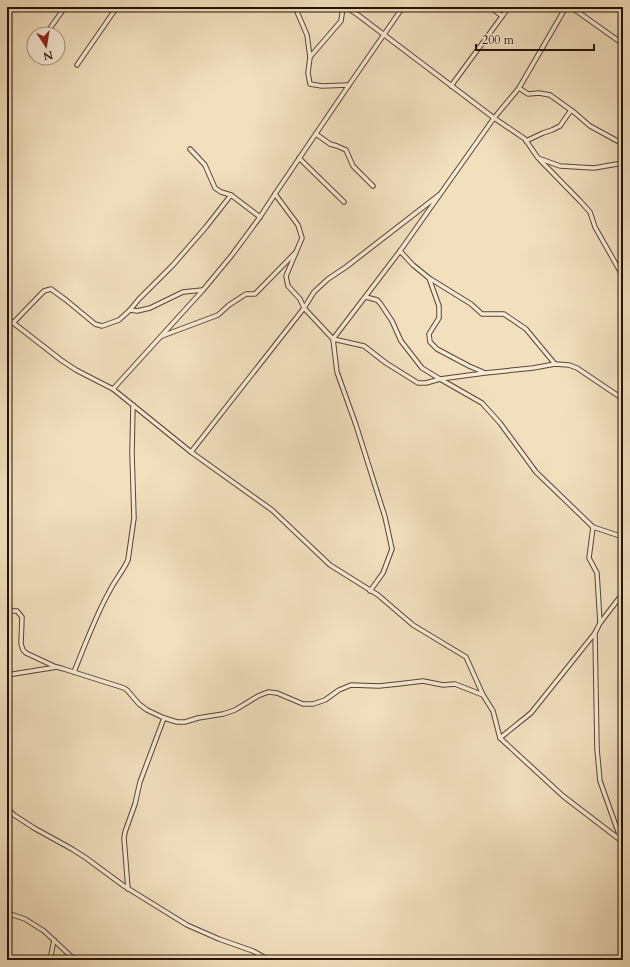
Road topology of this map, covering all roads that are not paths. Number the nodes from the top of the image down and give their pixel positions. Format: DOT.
graph roads {
  1 [pos="65,7"];
  2 [pos="117,7"];
  3 [pos="295,7"];
  4 [pos="344,7"];
  5 [pos="403,7"];
  6 [pos="490,7"];
  7 [pos="509,7"];
  8 [pos="566,7"];
  9 [pos="571,7"];
  10 [pos="502,16"];
  11 [pos="52,26"];
  12 [pos="384,35"];
  13 [pos="623,44"];
  14 [pos="310,57"];
  15 [pos="77,65"];
  16 [pos="349,85"];
  17 [pos="451,86"];
  18 [pos="519,88"];
  19 [pos="571,110"];
  20 [pos="494,118"];
  21 [pos="316,134"];
  22 [pos="526,141"];
  23 [pos="623,144"];
  24 [pos="190,149"];
  25 [pos="299,158"];
  26 [pos="538,158"];
  27 [pos="623,163"];
  28 [pos="373,186"];
  29 [pos="442,192"];
  30 [pos="275,194"];
  31 [pos="231,195"];
  32 [pos="344,202"];
  33 [pos="260,217"];
  34 [pos="400,251"];
  35 [pos="296,252"];
  36 [pos="623,274"];
  37 [pos="429,278"];
  38 [pos="203,290"];
  39 [pos="366,296"];
  40 [pos="304,308"];
  41 [pos="130,310"];
  42 [pos="7,318"];
  43 [pos="13,323"];
  44 [pos="161,336"];
  45 [pos="333,339"];
  46 [pos="555,364"];
  47 [pos="485,373"];
  48 [pos="440,379"];
  49 [pos="113,389"];
  50 [pos="623,399"];
  51 [pos="133,405"];
  52 [pos="191,452"];
  53 [pos="593,527"];
  54 [pos="623,537"];
  55 [pos="370,591"];
  56 [pos="623,593"];
  57 [pos="7,611"];
  58 [pos="600,622"];
  59 [pos="595,633"];
  60 [pos="57,667"];
  61 [pos="74,672"];
  62 [pos="7,675"];
  63 [pos="483,695"];
  64 [pos="164,718"];
  65 [pos="500,738"];
  66 [pos="7,807"];
  67 [pos="622,841"];
  68 [pos="128,888"];
  69 [pos="7,912"];
  70 [pos="54,940"];
  71 [pos="50,960"];
  72 [pos="75,960"];
  73 [pos="269,960"];
  1 -- 11 [label="street"];
  2 -- 15 [label="street"];
  3 -- 14 [label="street"];
  4 -- 12 [label="street"];
  4 -- 14 [label="street"];
  5 -- 12 [label="street"];
  6 -- 10 [label="street"];
  7 -- 10 [label="street"];
  8 -- 18 [label="street"];
  9 -- 13 [label="street"];
  10 -- 17 [label="street"];
  12 -- 16 [label="street"];
  12 -- 17 [label="street"];
  14 -- 16 [label="street"];
  16 -- 21 [label="street"];
  17 -- 20 [label="street"];
  18 -- 19 [label="street"];
  18 -- 20 [label="street"];
  19 -- 22 [label="street"];
  19 -- 23 [label="street"];
  20 -- 22 [label="street"];
  20 -- 29 [label="street"];
  21 -- 25 [label="street"];
  21 -- 28 [label="street"];
  22 -- 26 [label="street"];
  24 -- 31 [label="street"];
  25 -- 30 [label="street"];
  25 -- 32 [label="street"];
  26 -- 27 [label="street"];
  26 -- 36 [label="street"];
  29 -- 34 [label="street"];
  29 -- 40 [label="street"];
  30 -- 33 [label="street"];
  30 -- 35 [label="street"];
  31 -- 33 [label="street"];
  31 -- 41 [label="street"];
  33 -- 38 [label="street"];
  34 -- 37 [label="street"];
  34 -- 39 [label="street"];
  35 -- 40 [label="street"];
  35 -- 44 [label="street"];
  37 -- 46 [label="street"];
  37 -- 47 [label="street"];
  38 -- 41 [label="street"];
  38 -- 44 [label="street"];
  39 -- 45 [label="street"];
  39 -- 48 [label="street"];
  40 -- 45 [label="street"];
  40 -- 52 [label="street"];
  41 -- 43 [label="street"];
  42 -- 43 [label="street"];
  43 -- 49 [label="street"];
  44 -- 49 [label="street"];
  45 -- 48 [label="street"];
  45 -- 55 [label="street"];
  46 -- 47 [label="street"];
  46 -- 50 [label="street"];
  47 -- 48 [label="street"];
  48 -- 53 [label="street"];
  49 -- 51 [label="street"];
  51 -- 52 [label="street"];
  51 -- 61 [label="street"];
  52 -- 55 [label="street"];
  53 -- 54 [label="street"];
  53 -- 58 [label="street"];
  55 -- 63 [label="street"];
  56 -- 58 [label="street"];
  57 -- 60 [label="street"];
  58 -- 59 [label="street"];
  59 -- 65 [label="street"];
  59 -- 67 [label="street"];
  60 -- 61 [label="street"];
  60 -- 62 [label="street"];
  61 -- 64 [label="street"];
  63 -- 64 [label="street"];
  63 -- 65 [label="street"];
  64 -- 68 [label="street"];
  65 -- 67 [label="street"];
  66 -- 68 [label="street"];
  68 -- 73 [label="street"];
  69 -- 70 [label="street"];
  70 -- 71 [label="street"];
  70 -- 72 [label="street"];
}
